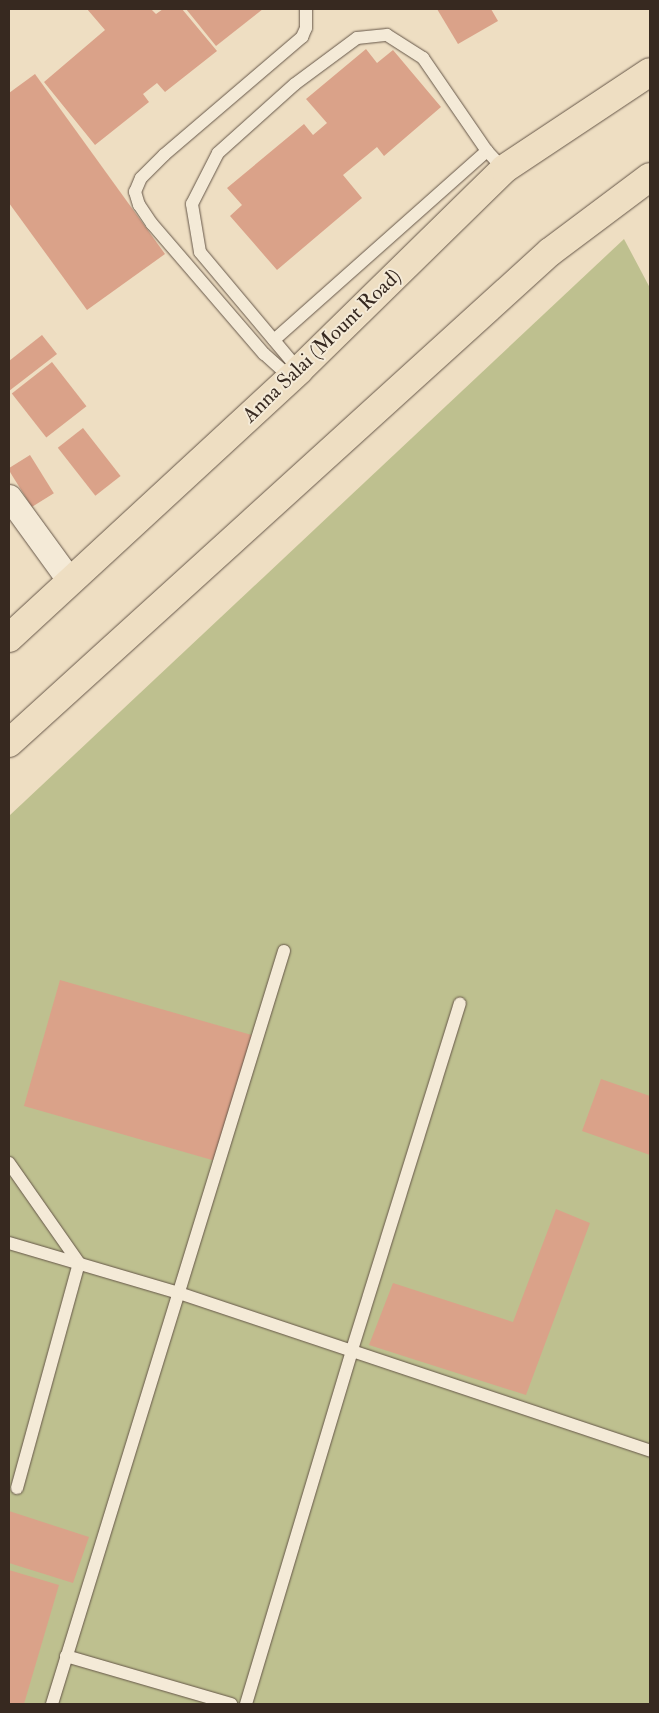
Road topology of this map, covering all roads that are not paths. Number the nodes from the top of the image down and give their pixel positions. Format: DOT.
graph roads {
  1 [pos="306,9"];
  2 [pos="650,72"];
  3 [pos="495,160"];
  4 [pos="650,177"];
  5 [pos="274,340"];
  6 [pos="295,374"];
  7 [pos="9,497"];
  8 [pos="70,581"];
  9 [pos="9,638"];
  10 [pos="9,743"];
  11 [pos="284,951"];
  12 [pos="460,1004"];
  13 [pos="9,1163"];
  14 [pos="9,1243"];
  15 [pos="79,1263"];
  16 [pos="179,1293"];
  17 [pos="351,1353"];
  18 [pos="650,1451"];
  19 [pos="17,1488"];
  20 [pos="66,1656"];
  21 [pos="52,1704"];
  22 [pos="231,1704"];
  23 [pos="246,1704"];
  1 -- 6 [label="lane"];
  2 -- 3 [label="main road, Anna Salai (Mount Road)"];
  3 -- 5 [label="lane"];
  3 -- 5 [label="lane"];
  3 -- 6 [label="main road, Anna Salai (Mount Road)"];
  4 -- 10 [label="main road"];
  5 -- 6 [label="lane"];
  6 -- 8 [label="main road, Anna Salai (Mount Road)"];
  7 -- 8 [label="street"];
  8 -- 9 [label="main road, Anna Salai (Mount Road)"];
  11 -- 16 [label="lane"];
  12 -- 17 [label="lane"];
  13 -- 15 [label="lane"];
  14 -- 15 [label="lane"];
  15 -- 16 [label="lane"];
  15 -- 19 [label="lane"];
  16 -- 17 [label="lane"];
  16 -- 20 [label="lane"];
  17 -- 18 [label="lane"];
  17 -- 23 [label="lane"];
  20 -- 21 [label="lane"];
  20 -- 22 [label="lane"];
}
